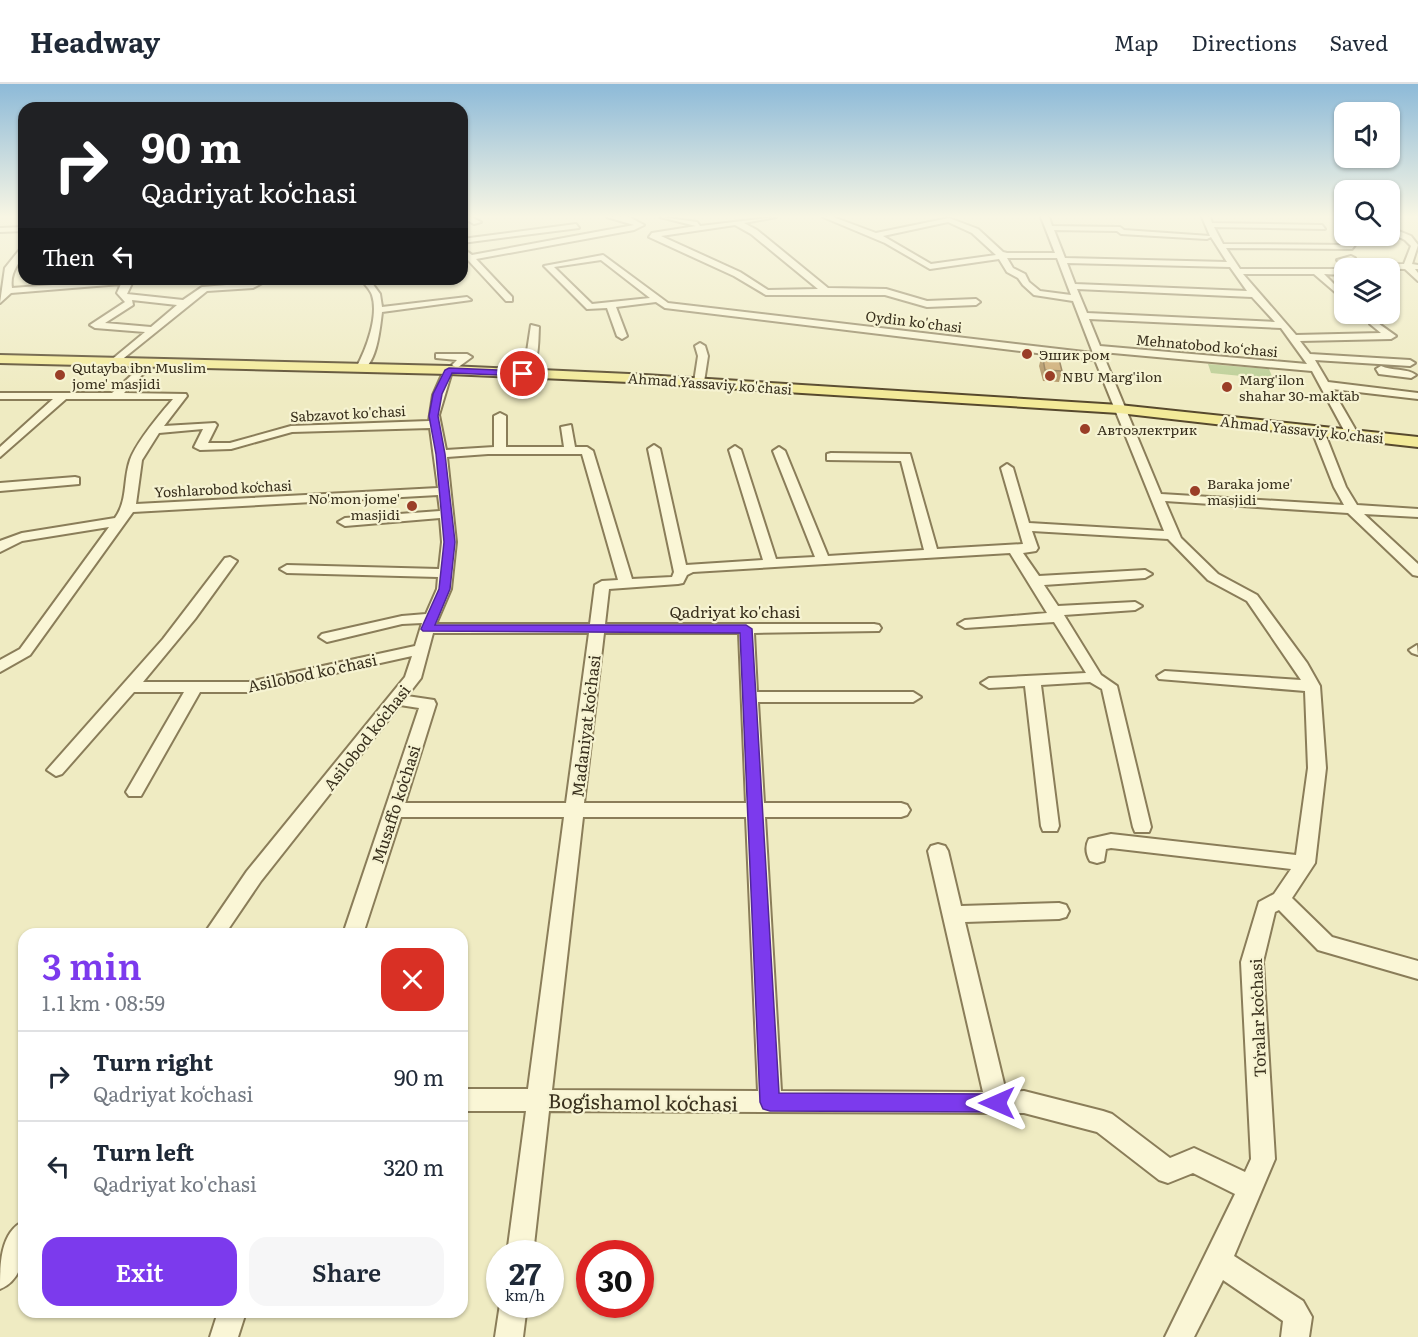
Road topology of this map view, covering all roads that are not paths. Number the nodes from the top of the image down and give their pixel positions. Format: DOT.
graph roads {
  1 [pos="484,275"];
  2 [pos="557,275"];
  3 [pos="628,275"];
  4 [pos="739,275"];
  5 [pos="809,275"];
  6 [pos="1021,275"];
  7 [pos="1068,275"];
  8 [pos="1239,275"];
  9 [pos="1320,275"];
  10 [pos="40,285"];
  11 [pos="126,285"];
  12 [pos="253,285"];
  13 [pos="369,285"];
  14 [pos="1072,286"];
  15 [pos="4,287"];
  16 [pos="1334,287"];
  17 [pos="824,291"];
  18 [pos="1253,294"];
  19 [pos="124,296"];
  20 [pos="1077,298"];
  21 [pos="509,299"];
  22 [pos="0,300"];
  23 [pos="467,300"];
  24 [pos="655,300"];
  25 [pos="976,302"];
  26 [pos="184,303"];
  27 [pos="771,305"];
  28 [pos="610,306"];
  29 [pos="378,310"];
  30 [pos="1084,316"];
  31 [pos="1375,324"];
  32 [pos="1283,326"];
  33 [pos="534,327"];
  34 [pos="154,330"];
  35 [pos="622,336"];
  36 [pos="1293,338"];
  37 [pos="700,346"];
  38 [pos="1098,353"];
  39 [pos="440,357"];
  40 [pos="1307,357"];
  41 [pos="0,359"];
  42 [pos="1376,361"];
  43 [pos="114,363"];
  44 [pos="1410,363"];
  45 [pos="147,364"];
  46 [pos="361,368"];
  47 [pos="453,368"];
  48 [pos="1315,368"];
  49 [pos="523,374"];
  50 [pos="1411,375"];
  51 [pos="699,382"];
  52 [pos="1325,385"];
  53 [pos="0,396"];
  54 [pos="63,396"];
  55 [pos="115,396"];
  56 [pos="1418,396"];
  57 [pos="1119,409"];
  58 [pos="500,416"];
  59 [pos="434,424"];
  60 [pos="567,427"];
  61 [pos="157,430"];
  62 [pos="1318,431"];
  63 [pos="1352,434"];
  64 [pos="1418,442"];
  65 [pos="654,449"];
  66 [pos="570,450"];
  67 [pos="735,450"];
  68 [pos="500,451"];
  69 [pos="779,451"];
  70 [pos="0,453"];
  71 [pos="441,454"];
  72 [pos="831,457"];
  73 [pos="1007,468"];
  74 [pos="75,481"];
  75 [pos="0,487"];
  76 [pos="443,491"];
  77 [pos="1156,497"];
  78 [pos="129,508"];
  79 [pos="1353,510"];
  80 [pos="1418,513"];
  81 [pos="446,514"];
  82 [pos="121,521"];
  83 [pos="345,522"];
  84 [pos="1024,527"];
  85 [pos="1172,535"];
  86 [pos="0,548"];
  87 [pos="1015,550"];
  88 [pos="932,555"];
  89 [pos="823,560"];
  90 [pos="230,561"];
  91 [pos="771,564"];
  92 [pos="287,569"];
  93 [pos="681,572"];
  94 [pos="1418,572"];
  95 [pos="446,573"];
  96 [pos="1145,574"];
  97 [pos="1034,581"];
  98 [pos="626,584"];
  99 [pos="1135,606"];
  100 [pos="1055,614"];
  101 [pos="429,623"];
  102 [pos="965,624"];
  103 [pos="874,628"];
  104 [pos="597,629"];
  105 [pos="746,629"];
  106 [pos="327,637"];
  107 [pos="421,649"];
  108 [pos="0,667"];
  109 [pos="1165,676"];
  110 [pos="1093,677"];
  111 [pos="1032,681"];
  112 [pos="989,683"];
  113 [pos="1312,686"];
  114 [pos="131,687"];
  115 [pos="195,687"];
  116 [pos="749,697"];
  117 [pos="914,697"];
  118 [pos="396,699"];
  119 [pos="56,770"];
  120 [pos="135,792"];
  121 [pos="394,810"];
  122 [pos="575,810"];
  123 [pos="755,810"];
  124 [pos="902,810"];
  125 [pos="1050,826"];
  126 [pos="1142,827"];
  127 [pos="938,851"];
  128 [pos="1097,856"];
  129 [pos="1305,863"];
  130 [pos="1281,899"];
  131 [pos="1059,911"];
  132 [pos="953,914"];
  133 [pos="218,928"];
  134 [pos="354,928"];
  135 [pos="1418,970"];
  136 [pos="539,1099"];
  137 [pos="468,1100"];
  138 [pos="770,1102"];
  139 [pos="997,1103"];
  140 [pos="1250,1188"];
  141 [pos="522,1240"];
  142 [pos="18,1244"];
  143 [pos="1218,1261"];
  144 [pos="0,1276"];
  145 [pos="230,1318"];
  146 [pos="511,1318"];
  147 [pos="224,1337"];
  148 [pos="509,1337"];
  149 [pos="1179,1337"];
  150 [pos="1295,1337"];
  1 -- 21 [label="street"];
  2 -- 28 [label="street, Oydin ko'chasi"];
  3 -- 24 [label="street, Oydin ko'chasi"];
  4 -- 27 [label="street"];
  5 -- 17 [label="street"];
  6 -- 20 [label="street"];
  7 -- 14 [label="street"];
  8 -- 18 [label="street"];
  9 -- 16 [label="street"];
  10 -- 15 [label="street"];
  11 -- 19 [label="street"];
  12 -- 26 [label="street"];
  13 -- 29 [label="street"];
  14 -- 18 [label="street"];
  14 -- 20 [label="street"];
  15 -- 22 [label="street"];
  17 -- 25 [label="street"];
  17 -- 27 [label="street"];
  18 -- 32 [label="street"];
  19 -- 26 [label="street"];
  19 -- 34 [label="street"];
  20 -- 30 [label="street"];
  23 -- 29 [label="street"];
  24 -- 27 [label="street, Oydin ko'chasi"];
  24 -- 28 [label="street, Oydin ko'chasi"];
  26 -- 34 [label="street"];
  27 -- 38 [label="street, Oydin ko'chasi"];
  28 -- 35 [label="street"];
  29 -- 46 [label="street"];
  30 -- 32 [label="street"];
  30 -- 38 [label="street"];
  31 -- 36 [label="street"];
  32 -- 36 [label="street"];
  33 -- 49 [label="street"];
  34 -- 43 [label="street"];
  36 -- 40 [label="street"];
  37 -- 51 [label="street"];
  38 -- 48 [label="street, Mehnatobod ko‘chasi"];
  38 -- 57 [label="street"];
  39 -- 47 [label="street"];
  40 -- 42 [label="street"];
  40 -- 48 [label="street"];
  41 -- 43 [label="main road, Ahmad Yassaviy ko'chasi"];
  42 -- 44 [label="street"];
  42 -- 50 [label="street"];
  43 -- 45 [label="main road, Ahmad Yassaviy ko'chasi"];
  45 -- 46 [label="main road, Ahmad Yassaviy ko'chasi"];
  45 -- 55 [label="street"];
  46 -- 47 [label="main road, Ahmad Yassaviy ko'chasi"];
  47 -- 49 [label="main road, Ahmad Yassaviy ko'chasi"];
  47 -- 59 [label="street, Asilobod koʻchasi"];
  48 -- 52 [label="street"];
  49 -- 51 [label="main road, Ahmad Yassaviy ko'chasi"];
  51 -- 57 [label="main road, Ahmad Yassaviy ko'chasi"];
  52 -- 56 [label="street"];
  52 -- 63 [label="street"];
  53 -- 54 [label="street"];
  54 -- 55 [label="street"];
  54 -- 70 [label="street"];
  55 -- 61 [label="street"];
  57 -- 62 [label="main road, Ahmad Yassaviy ko'chasi"];
  57 -- 77 [label="street"];
  58 -- 68 [label="street"];
  59 -- 61 [label="street, Sabzavot ko'chasi"];
  59 -- 71 [label="street, Asilobod koʻchasi"];
  60 -- 66 [label="street"];
  61 -- 78 [label="street"];
  62 -- 63 [label="main road, Ahmad Yassaviy ko'chasi"];
  62 -- 79 [label="street"];
  63 -- 64 [label="main road, Ahmad Yassaviy ko'chasi"];
  65 -- 93 [label="street"];
  66 -- 68 [label="street"];
  66 -- 98 [label="street"];
  67 -- 91 [label="street"];
  68 -- 71 [label="street"];
  69 -- 89 [label="street"];
  71 -- 76 [label="street, Asilobod koʻchasi"];
  72 -- 88 [label="street"];
  73 -- 84 [label="street"];
  74 -- 75 [label="street"];
  76 -- 78 [label="street, Yoshlarobod koʻchasi"];
  76 -- 81 [label="street, Asilobod koʻchasi"];
  77 -- 79 [label="street"];
  77 -- 85 [label="street"];
  78 -- 82 [label="street"];
  79 -- 80 [label="street"];
  79 -- 94 [label="street"];
  81 -- 83 [label="street"];
  81 -- 95 [label="street, Asilobod koʻchasi"];
  82 -- 86 [label="street"];
  82 -- 108 [label="street"];
  84 -- 85 [label="street"];
  84 -- 87 [label="street"];
  85 -- 113 [label="street"];
  87 -- 88 [label="street, Madaniyat koʻchasi"];
  87 -- 97 [label="street"];
  88 -- 89 [label="street, Madaniyat koʻchasi"];
  89 -- 91 [label="street, Madaniyat koʻchasi"];
  90 -- 114 [label="street"];
  91 -- 93 [label="street, Madaniyat koʻchasi"];
  92 -- 95 [label="street"];
  93 -- 98 [label="street, Madaniyat koʻchasi"];
  95 -- 101 [label="street, Asilobod koʻchasi"];
  96 -- 97 [label="street"];
  97 -- 100 [label="street"];
  98 -- 104 [label="street, Madaniyat koʻchasi"];
  99 -- 100 [label="street"];
  100 -- 102 [label="street"];
  100 -- 110 [label="street"];
  101 -- 104 [label="street, Qadriyat ko'chasi"];
  101 -- 106 [label="street, Qadriyat ko'chasi"];
  101 -- 107 [label="street, Asilobod koʻchasi"];
  103 -- 105 [label="street, Qadriyat ko'chasi"];
  104 -- 105 [label="street, Qadriyat ko'chasi"];
  104 -- 122 [label="street, Madaniyat koʻchasi"];
  105 -- 116 [label="street"];
  107 -- 115 [label="street, Asilobod ko'chasi"];
  107 -- 118 [label="street, Asilobod koʻchasi"];
  109 -- 113 [label="street"];
  110 -- 111 [label="street"];
  110 -- 126 [label="street"];
  111 -- 112 [label="street"];
  111 -- 125 [label="street"];
  113 -- 129 [label="street, Toʻralar koʻchasi"];
  114 -- 115 [label="street, Asilobod ko'chasi"];
  114 -- 119 [label="street"];
  115 -- 120 [label="street"];
  116 -- 117 [label="street"];
  116 -- 123 [label="street"];
  118 -- 121 [label="street, Musaffo koʻchasi"];
  118 -- 133 [label="street, Asilobod koʻchasi"];
  121 -- 122 [label="street"];
  121 -- 134 [label="street, Musaffo koʻchasi"];
  122 -- 123 [label="street"];
  122 -- 136 [label="street, Madaniyat koʻchasi"];
  123 -- 124 [label="street"];
  123 -- 138 [label="street"];
  127 -- 132 [label="street"];
  128 -- 129 [label="street"];
  129 -- 130 [label="street, Toʻralar koʻchasi"];
  130 -- 135 [label="street"];
  130 -- 140 [label="street, Toʻralar koʻchasi"];
  131 -- 132 [label="street"];
  132 -- 139 [label="street"];
  136 -- 137 [label="street, Bogʻishamol koʻchasi"];
  136 -- 138 [label="street, Bogʻishamol koʻchasi"];
  136 -- 141 [label="street, Madaniyat koʻchasi"];
  138 -- 139 [label="street, Bogʻishamol koʻchasi"];
  139 -- 140 [label="street, Bogʻishamol koʻchasi"];
  140 -- 143 [label="street, Toʻralar koʻchasi"];
  142 -- 144 [label="street"];
  143 -- 149 [label="street, Toʻralar koʻchasi"];
  143 -- 150 [label="street"];
  145 -- 147 [label="street"];
  146 -- 148 [label="street"];
}
